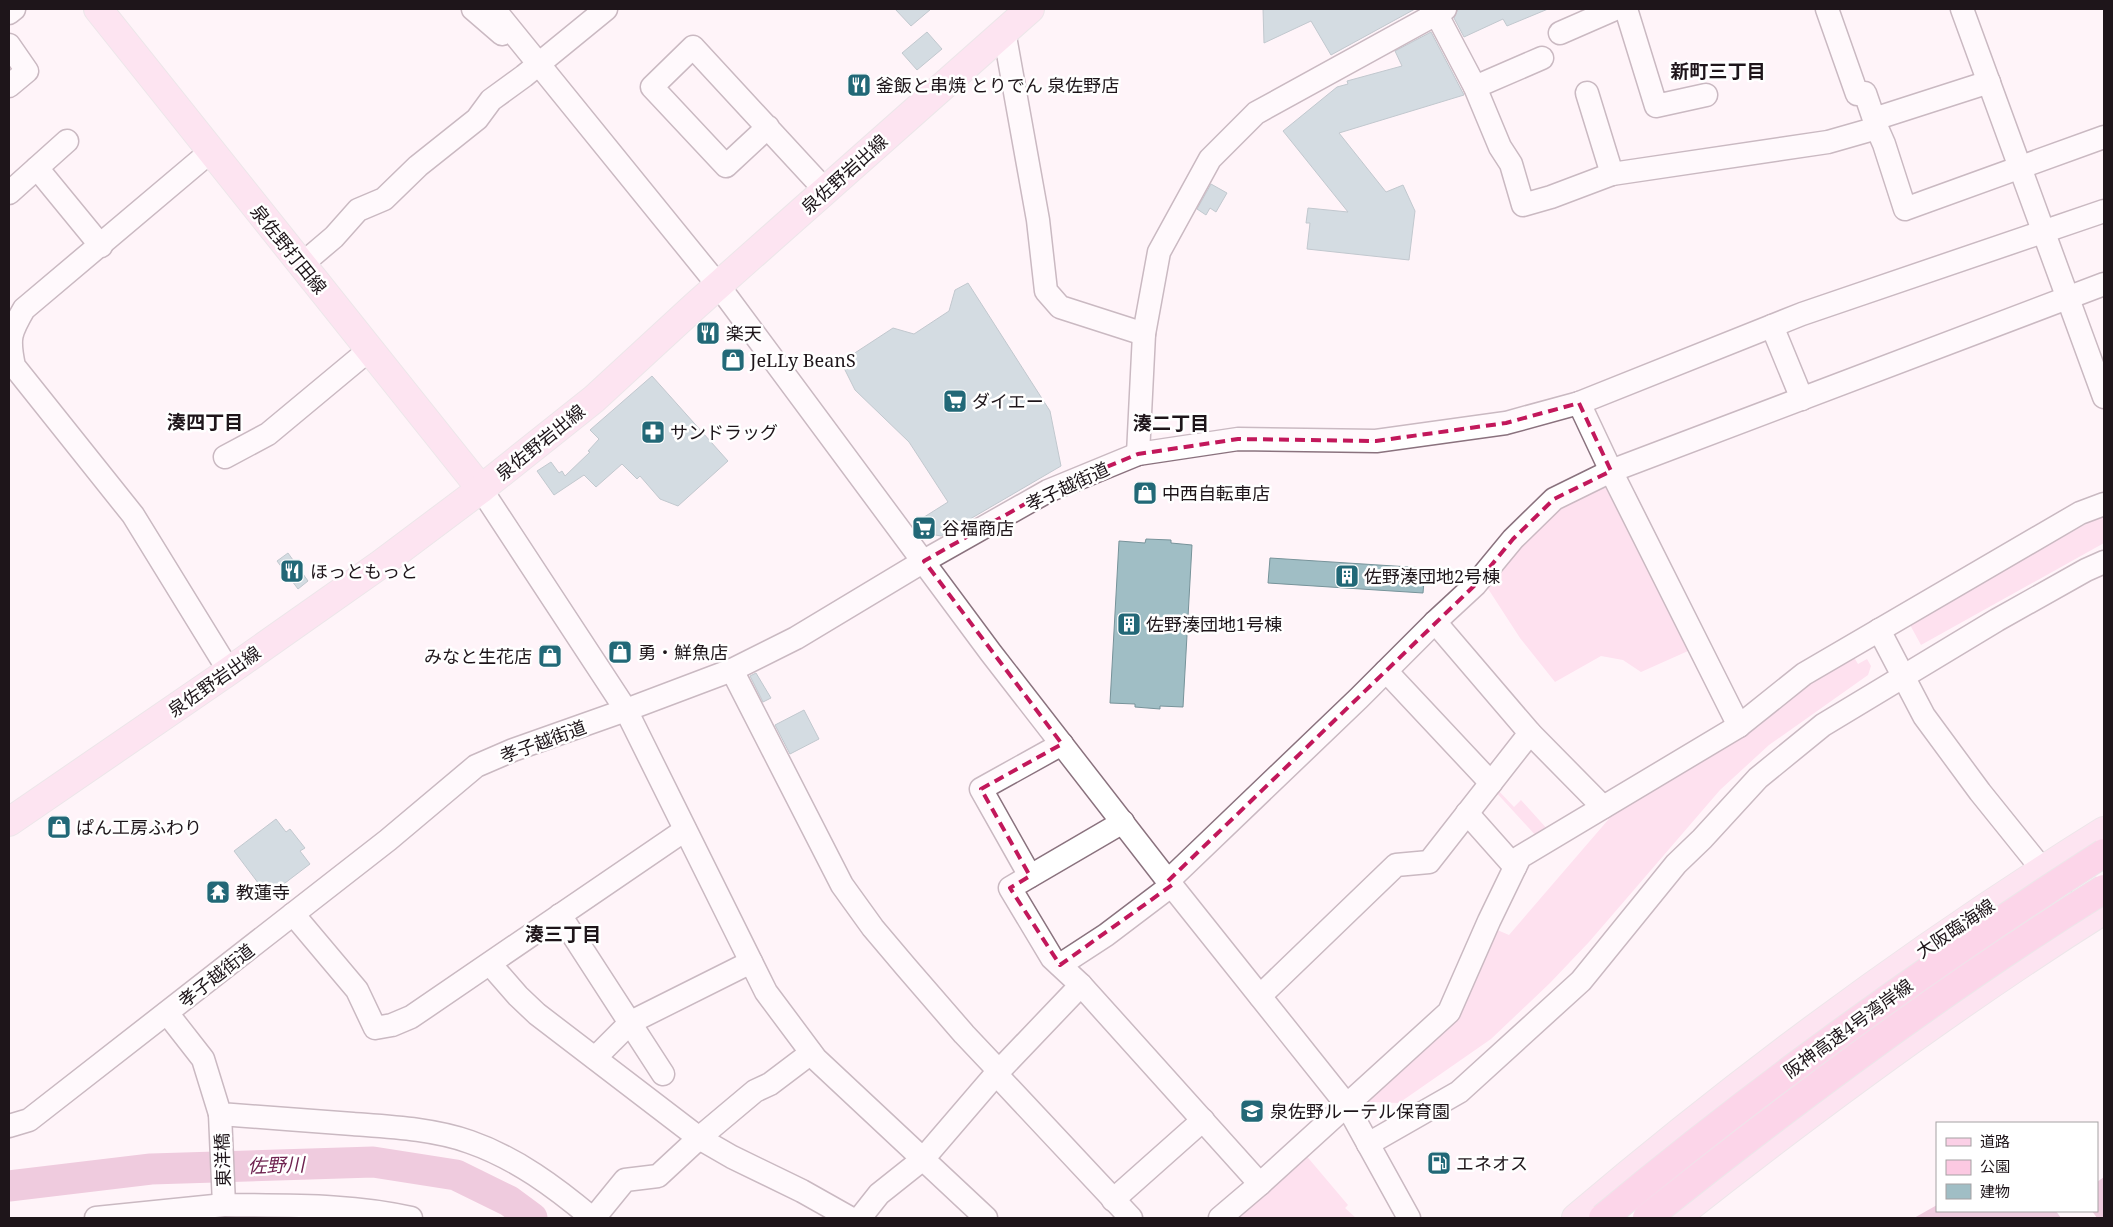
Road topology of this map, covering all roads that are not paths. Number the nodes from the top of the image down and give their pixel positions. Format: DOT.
graph roads {
  1 [pos="14,9"];
  2 [pos="98,9"];
  3 [pos="472,9"];
  4 [pos="494,9"];
  5 [pos="508,9"];
  6 [pos="606,9"];
  7 [pos="1615,9"];
  8 [pos="1626,9"];
  9 [pos="1827,9"];
  10 [pos="1962,9"];
  11 [pos="1441,12"];
  12 [pos="9,13"];
  13 [pos="1017,17"];
  14 [pos="1560,33"];
  15 [pos="9,45"];
  16 [pos="1542,58"];
  17 [pos="537,64"];
  18 [pos="1989,82"];
  19 [pos="9,86"];
  20 [pos="1474,87"];
  21 [pos="1587,93"];
  22 [pos="1706,95"];
  23 [pos="1875,124"];
  24 [pos="768,127"];
  25 [pos="2104,137"];
  26 [pos="67,142"];
  27 [pos="210,152"];
  28 [pos="2019,166"];
  29 [pos="37,168"];
  30 [pos="1612,174"];
  31 [pos="826,191"];
  32 [pos="9,193"];
  33 [pos="2104,211"];
  34 [pos="2043,232"];
  35 [pos="100,246"];
  36 [pos="301,265"];
  37 [pos="2104,284"];
  38 [pos="718,285"];
  39 [pos="2067,298"];
  40 [pos="16,308"];
  41 [pos="1772,326"];
  42 [pos="1144,334"];
  43 [pos="370,350"];
  44 [pos="10,353"];
  45 [pos="2104,397"];
  46 [pos="1802,399"];
  47 [pos="1579,403"];
  48 [pos="1138,454"];
  49 [pos="225,457"];
  50 [pos="1611,471"];
  51 [pos="481,489"];
  52 [pos="2104,504"];
  53 [pos="924,561"];
  54 [pos="2104,562"];
  55 [pos="1435,622"];
  56 [pos="1878,630"];
  57 [pos="732,670"];
  58 [pos="229,671"];
  59 [pos="1386,671"];
  60 [pos="1903,676"];
  61 [pos="626,710"];
  62 [pos="1740,726"];
  63 [pos="1530,733"];
  64 [pos="1062,744"];
  65 [pos="1491,783"];
  66 [pos="1603,807"];
  67 [pos="1467,813"];
  68 [pos="9,822"];
  69 [pos="1123,822"];
  70 [pos="685,830"];
  71 [pos="2104,831"];
  72 [pos="2104,854"];
  73 [pos="1515,867"];
  74 [pos="2042,870"];
  75 [pos="1030,876"];
  76 [pos="1170,883"];
  77 [pos="2104,889"];
  78 [pos="2104,910"];
  79 [pos="293,914"];
  80 [pos="560,915"];
  81 [pos="2080,926"];
  82 [pos="751,962"];
  83 [pos="490,964"];
  84 [pos="1060,965"];
  85 [pos="1081,986"];
  86 [pos="1260,996"];
  87 [pos="167,1013"];
  88 [pos="631,1022"];
  89 [pos="811,1053"];
  90 [pos="596,1058"];
  91 [pos="998,1072"];
  92 [pos="663,1074"];
  93 [pos="1346,1104"];
  94 [pos="220,1116"];
  95 [pos="1203,1120"];
  96 [pos="9,1126"];
  97 [pos="699,1138"];
  98 [pos="1368,1144"];
  99 [pos="923,1159"];
  100 [pos="1260,1184"];
  101 [pos="1113,1200"];
  102 [pos="224,1203"];
  103 [pos="96,1218"];
  104 [pos="411,1218"];
  105 [pos="593,1218"];
  106 [pos="850,1218"];
  107 [pos="860,1218"];
  108 [pos="986,1218"];
  109 [pos="1131,1218"];
  110 [pos="1220,1218"];
  111 [pos="1409,1218"];
  112 [pos="1576,1218"];
  113 [pos="1602,1218"];
  114 [pos="1647,1218"];
  115 [pos="1675,1218"];
  1 -- 12 [label="street"];
  2 -- 27 [label="main road, 泉佐野打田線"];
  3 -- 17 [label="street"];
  4 -- 17 [label="street"];
  5 -- 17 [label="street"];
  6 -- 17 [label="street"];
  7 -- 14 [label="street"];
  8 -- 22 [label="street"];
  9 -- 23 [label="street"];
  10 -- 18 [label="street"];
  11 -- 20 [label="street"];
  11 -- 42 [label="street"];
  13 -- 31 [label="main road, 泉佐野岩出線"];
  13 -- 42 [label="street"];
  15 -- 19 [label="street"];
  16 -- 20 [label="street"];
  17 -- 36 [label="street"];
  17 -- 38 [label="street"];
  18 -- 23 [label="street"];
  18 -- 28 [label="street"];
  20 -- 30 [label="street"];
  21 -- 30 [label="street"];
  23 -- 28 [label="street"];
  23 -- 30 [label="street"];
  24 -- 24 [label="street"];
  24 -- 31 [label="street"];
  25 -- 28 [label="street"];
  26 -- 29 [label="street"];
  27 -- 35 [label="street"];
  27 -- 36 [label="main road, 泉佐野打田線"];
  28 -- 34 [label="street"];
  29 -- 32 [label="street"];
  29 -- 35 [label="street"];
  31 -- 38 [label="main road, 泉佐野岩出線"];
  33 -- 34 [label="street, 孝子越街道"];
  34 -- 39 [label="street"];
  34 -- 41 [label="street, 孝子越街道"];
  35 -- 40 [label="street"];
  36 -- 43 [label="main road, 泉佐野打田線"];
  37 -- 39 [label="street"];
  38 -- 51 [label="main road, 泉佐野岩出線"];
  38 -- 53 [label="street"];
  39 -- 45 [label="street"];
  39 -- 46 [label="street"];
  40 -- 44 [label="street"];
  41 -- 46 [label="street"];
  41 -- 47 [label="street, 孝子越街道"];
  42 -- 48 [label="street"];
  43 -- 49 [label="street"];
  43 -- 51 [label="main road, 泉佐野打田線"];
  44 -- 58 [label="street"];
  46 -- 50 [label="street"];
  47 -- 48 [label="street, 孝子越街道"];
  47 -- 50 [label="street"];
  48 -- 53 [label="street, 孝子越街道"];
  50 -- 55 [label="street"];
  50 -- 62 [label="street"];
  51 -- 58 [label="main road, 泉佐野岩出線"];
  51 -- 61 [label="street"];
  52 -- 56 [label="street"];
  53 -- 57 [label="street, 孝子越街道"];
  53 -- 64 [label="street"];
  54 -- 60 [label="street"];
  55 -- 59 [label="street"];
  55 -- 63 [label="street"];
  56 -- 60 [label="street"];
  56 -- 62 [label="street"];
  57 -- 61 [label="street, 孝子越街道"];
  57 -- 91 [label="street"];
  58 -- 68 [label="main road, 泉佐野岩出線"];
  59 -- 65 [label="street"];
  59 -- 76 [label="street"];
  60 -- 74 [label="street"];
  60 -- 98 [label="street"];
  61 -- 70 [label="street"];
  61 -- 79 [label="street, 孝子越街道"];
  62 -- 66 [label="street"];
  63 -- 65 [label="street"];
  63 -- 66 [label="street"];
  64 -- 69 [label="street"];
  64 -- 75 [label="street"];
  65 -- 67 [label="street"];
  66 -- 73 [label="street"];
  67 -- 73 [label="street"];
  67 -- 86 [label="street"];
  69 -- 75 [label="street"];
  69 -- 76 [label="street"];
  70 -- 80 [label="street"];
  70 -- 82 [label="street"];
  71 -- 74 [label="main road, 大阪臨海線"];
  72 -- 113 [label="highway, 阪神高速4号湾岸線, bridge"];
  73 -- 93 [label="street"];
  74 -- 81 [label="street"];
  74 -- 112 [label="main road, 大阪臨海線"];
  75 -- 84 [label="street"];
  76 -- 84 [label="street"];
  76 -- 86 [label="street"];
  77 -- 114 [label="highway, 阪神高速4号湾岸線, bridge"];
  78 -- 81 [label="main road"];
  79 -- 83 [label="street"];
  79 -- 87 [label="street, 孝子越街道"];
  80 -- 83 [label="street"];
  80 -- 88 [label="street"];
  81 -- 115 [label="main road"];
  82 -- 88 [label="street"];
  82 -- 89 [label="street"];
  83 -- 90 [label="street"];
  84 -- 85 [label="street"];
  85 -- 91 [label="street"];
  85 -- 95 [label="street"];
  86 -- 93 [label="street"];
  87 -- 94 [label="street, 東洋橋"];
  87 -- 96 [label="street, 孝子越街道"];
  88 -- 90 [label="street"];
  88 -- 92 [label="street"];
  89 -- 97 [label="street"];
  89 -- 99 [label="street"];
  90 -- 97 [label="street"];
  91 -- 99 [label="street"];
  91 -- 101 [label="street"];
  93 -- 98 [label="street"];
  93 -- 100 [label="street"];
  94 -- 102 [label="street, 東洋橋"];
  94 -- 105 [label="street"];
  95 -- 100 [label="street"];
  95 -- 101 [label="street"];
  97 -- 105 [label="street"];
  97 -- 106 [label="street"];
  98 -- 111 [label="street"];
  99 -- 107 [label="street"];
  99 -- 108 [label="street"];
  100 -- 110 [label="street"];
  101 -- 109 [label="street"];
  102 -- 103 [label="street"];
  102 -- 104 [label="street"];
}
